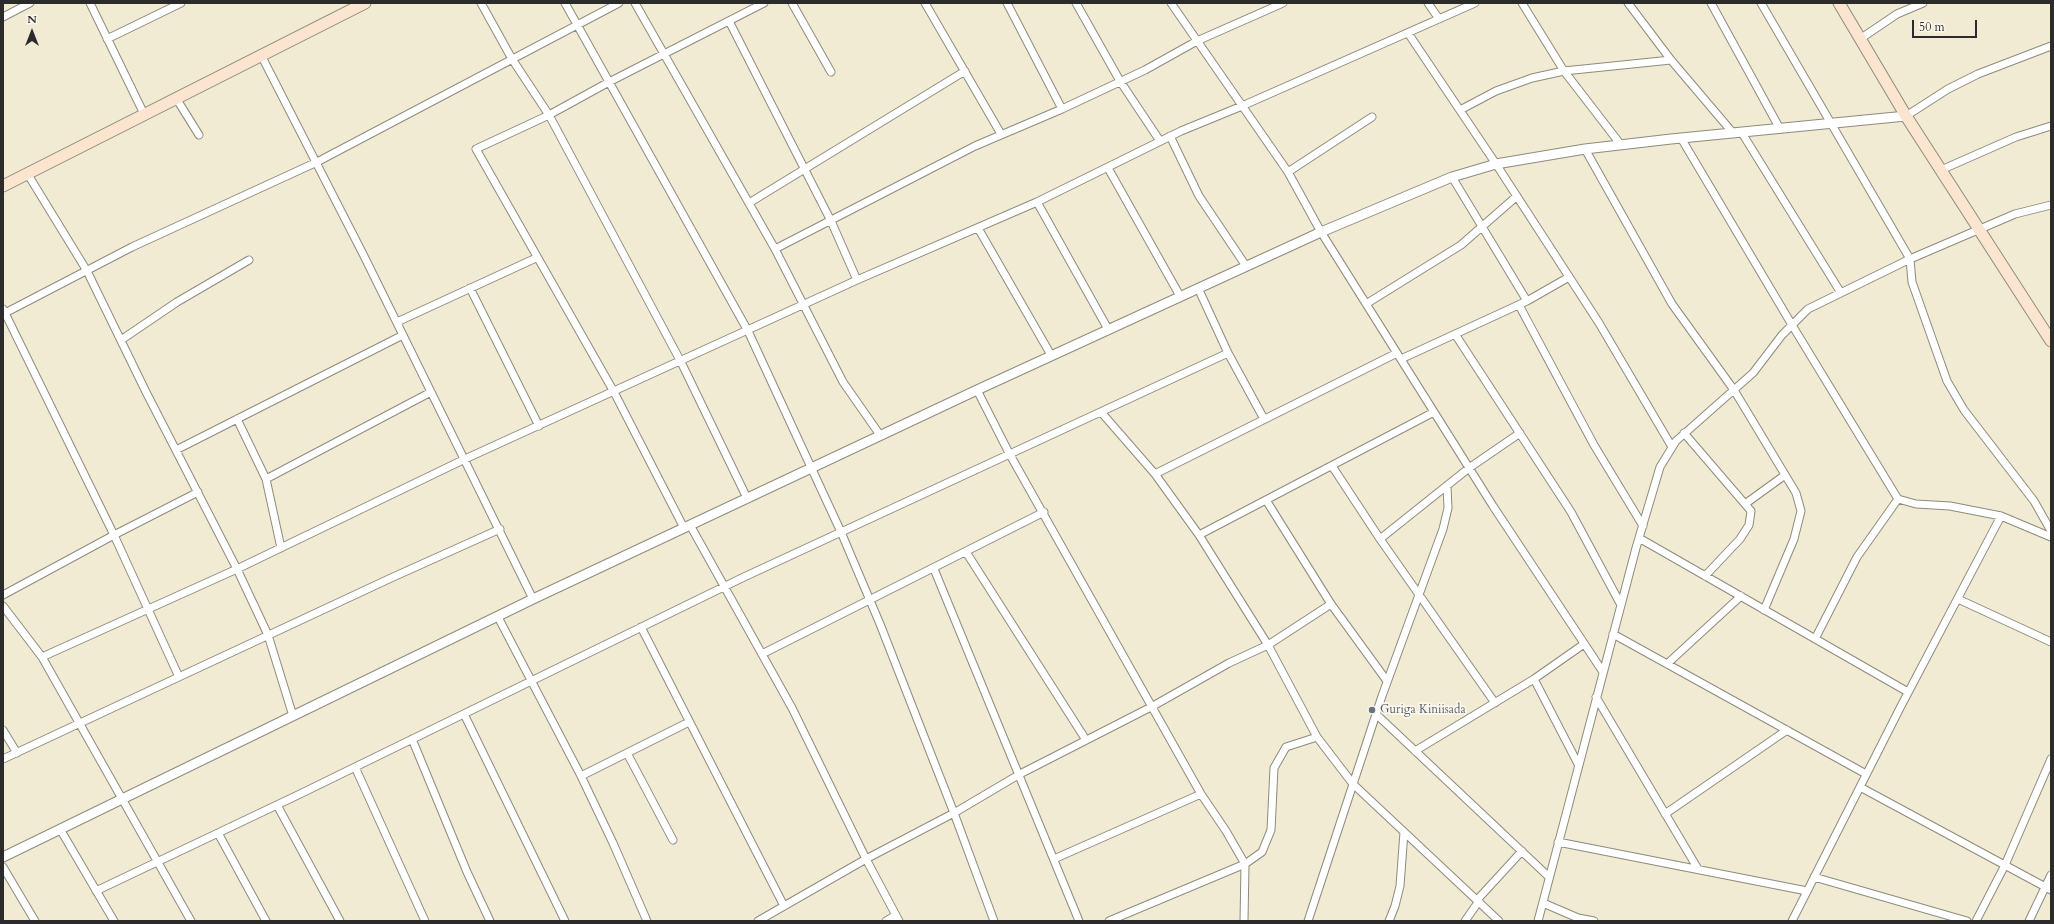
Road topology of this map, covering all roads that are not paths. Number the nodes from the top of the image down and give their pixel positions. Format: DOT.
graph roads {
  1 [pos="30,3"];
  2 [pos="90,3"];
  3 [pos="181,3"];
  4 [pos="365,3"];
  5 [pos="481,3"];
  6 [pos="565,3"];
  7 [pos="619,3"];
  8 [pos="635,3"];
  9 [pos="764,3"];
  10 [pos="792,3"];
  11 [pos="925,3"];
  12 [pos="1007,3"];
  13 [pos="1076,3"];
  14 [pos="1171,3"];
  15 [pos="1282,3"];
  16 [pos="1428,3"];
  17 [pos="1475,3"];
  18 [pos="1522,3"];
  19 [pos="1628,3"];
  20 [pos="1711,3"];
  21 [pos="1761,3"];
  22 [pos="1839,3"];
  23 [pos="1923,3"];
  24 [pos="3,17"];
  25 [pos="1439,20"];
  26 [pos="729,21"];
  27 [pos="578,25"];
  28 [pos="1408,33"];
  29 [pos="107,39"];
  30 [pos="1860,39"];
  31 [pos="1197,41"];
  32 [pos="2051,46"];
  33 [pos="664,54"];
  34 [pos="261,55"];
  35 [pos="512,59"];
  36 [pos="1671,60"];
  37 [pos="964,71"];
  38 [pos="1564,71"];
  39 [pos="831,72"];
  40 [pos="1120,81"];
  41 [pos="609,82"];
  42 [pos="176,98"];
  43 [pos="1242,106"];
  44 [pos="1062,109"];
  45 [pos="1460,110"];
  46 [pos="144,114"];
  47 [pos="549,115"];
  48 [pos="1906,116"];
  49 [pos="1372,117"];
  50 [pos="1831,124"];
  51 [pos="2051,126"];
  52 [pos="1780,129"];
  53 [pos="1737,133"];
  54 [pos="1001,134"];
  55 [pos="199,135"];
  56 [pos="1170,136"];
  57 [pos="1682,138"];
  58 [pos="1160,141"];
  59 [pos="1621,145"];
  60 [pos="1585,150"];
  61 [pos="317,162"];
  62 [pos="1496,164"];
  63 [pos="1108,168"];
  64 [pos="805,170"];
  65 [pos="1941,170"];
  66 [pos="1288,172"];
  67 [pos="28,173"];
  68 [pos="1452,176"];
  69 [pos="3,186"];
  70 [pos="1516,196"];
  71 [pos="1037,202"];
  72 [pos="749,203"];
  73 [pos="2051,205"];
  74 [pos="831,221"];
  75 [pos="1482,227"];
  76 [pos="978,228"];
  77 [pos="1978,230"];
  78 [pos="1321,232"];
  79 [pos="775,249"];
  80 [pos="536,258"];
  81 [pos="1910,259"];
  82 [pos="249,260"];
  83 [pos="1246,266"];
  84 [pos="87,271"];
  85 [pos="1569,277"];
  86 [pos="858,280"];
  87 [pos="470,288"];
  88 [pos="1198,288"];
  89 [pos="1841,293"];
  90 [pos="1180,296"];
  91 [pos="1527,301"];
  92 [pos="1366,304"];
  93 [pos="805,305"];
  94 [pos="1519,305"];
  95 [pos="4,311"];
  96 [pos="397,322"];
  97 [pos="1792,325"];
  98 [pos="1108,329"];
  99 [pos="748,331"];
  100 [pos="1455,334"];
  101 [pos="403,335"];
  102 [pos="121,340"];
  103 [pos="2051,341"];
  104 [pos="1228,352"];
  105 [pos="1051,355"];
  106 [pos="1399,356"];
  107 [pos="681,362"];
  108 [pos="976,390"];
  109 [pos="1734,390"];
  110 [pos="431,392"];
  111 [pos="614,392"];
  112 [pos="1101,412"];
  113 [pos="1434,412"];
  114 [pos="237,419"];
  115 [pos="1264,420"];
  116 [pos="539,426"];
  117 [pos="1520,433"];
  118 [pos="1684,433"];
  119 [pos="880,435"];
  120 [pos="1672,447"];
  121 [pos="176,450"];
  122 [pos="1009,453"];
  123 [pos="465,459"];
  124 [pos="1332,466"];
  125 [pos="811,468"];
  126 [pos="1469,468"];
  127 [pos="1155,474"];
  128 [pos="1785,475"];
  129 [pos="266,479"];
  130 [pos="1447,486"];
  131 [pos="198,492"];
  132 [pos="747,498"];
  133 [pos="1266,500"];
  134 [pos="1898,500"];
  135 [pos="1744,504"];
  136 [pos="1044,512"];
  137 [pos="2001,516"];
  138 [pos="687,526"];
  139 [pos="1643,526"];
  140 [pos="500,529"];
  141 [pos="2051,531"];
  142 [pos="841,532"];
  143 [pos="114,535"];
  144 [pos="1199,535"];
  145 [pos="2051,537"];
  146 [pos="1639,538"];
  147 [pos="1380,539"];
  148 [pos="281,548"];
  149 [pos="966,552"];
  150 [pos="237,569"];
  151 [pos="934,569"];
  152 [pos="1705,576"];
  153 [pos="723,587"];
  154 [pos="1419,594"];
  155 [pos="3,595"];
  156 [pos="1741,596"];
  157 [pos="533,599"];
  158 [pos="1958,599"];
  159 [pos="870,601"];
  160 [pos="1331,604"];
  161 [pos="1621,605"];
  162 [pos="3,606"];
  163 [pos="148,610"];
  164 [pos="1764,610"];
  165 [pos="498,618"];
  166 [pos="641,627"];
  167 [pos="1613,634"];
  168 [pos="268,635"];
  169 [pos="1815,639"];
  170 [pos="2051,642"];
  171 [pos="1584,644"];
  172 [pos="1268,645"];
  173 [pos="762,654"];
  174 [pos="42,657"];
  175 [pos="1667,664"];
  176 [pos="1603,672"];
  177 [pos="179,677"];
  178 [pos="1534,679"];
  179 [pos="1388,680"];
  180 [pos="531,682"];
  181 [pos="1908,692"];
  182 [pos="1596,697"];
  183 [pos="1495,703"];
  184 [pos="1153,706"];
  185 [pos="464,714"];
  186 [pos="1376,714"];
  187 [pos="293,716"];
  188 [pos="689,722"];
  189 [pos="79,723"];
  190 [pos="3,730"];
  191 [pos="1787,730"];
  192 [pos="1317,737"];
  193 [pos="412,739"];
  194 [pos="1086,740"];
  195 [pos="1415,751"];
  196 [pos="17,753"];
  197 [pos="627,753"];
  198 [pos="3,759"];
  199 [pos="2051,759"];
  200 [pos="1578,764"];
  201 [pos="356,767"];
  202 [pos="1020,774"];
  203 [pos="1866,774"];
  204 [pos="581,776"];
  205 [pos="1353,784"];
  206 [pos="1860,787"];
  207 [pos="1200,794"];
  208 [pos="121,800"];
  209 [pos="277,805"];
  210 [pos="954,813"];
  211 [pos="1665,814"];
  212 [pos="60,829"];
  213 [pos="1404,832"];
  214 [pos="218,833"];
  215 [pos="673,840"];
  216 [pos="1558,842"];
  217 [pos="1522,851"];
  218 [pos="3,857"];
  219 [pos="866,859"];
  220 [pos="1054,859"];
  221 [pos="157,862"];
  222 [pos="1245,864"];
  223 [pos="2004,865"];
  224 [pos="3,867"];
  225 [pos="1698,869"];
  226 [pos="2051,875"];
  227 [pos="1549,877"];
  228 [pos="1814,877"];
  229 [pos="2048,889"];
  230 [pos="96,890"];
  231 [pos="1807,890"];
  232 [pos="1478,901"];
  233 [pos="1543,903"];
  234 [pos="784,906"];
  235 [pos="898,918"];
  236 [pos="1121,919"];
  237 [pos="35,921"];
  238 [pos="114,921"];
  239 [pos="191,921"];
  240 [pos="266,921"];
  241 [pos="340,921"];
  242 [pos="425,921"];
  243 [pos="490,921"];
  244 [pos="565,921"];
  245 [pos="647,921"];
  246 [pos="758,921"];
  247 [pos="886,921"];
  248 [pos="994,921"];
  249 [pos="1080,921"];
  250 [pos="1109,921"];
  251 [pos="1244,921"];
  252 [pos="1308,921"];
  253 [pos="1389,921"];
  254 [pos="1465,921"];
  255 [pos="1499,921"];
  256 [pos="1538,921"];
  257 [pos="1594,921"];
  258 [pos="1792,921"];
  259 [pos="1967,921"];
  260 [pos="1976,921"];
  261 [pos="2029,921"];
  1 -- 24 [label="street"];
  2 -- 29 [label="street"];
  3 -- 29 [label="street"];
  4 -- 34 [label="main road"];
  5 -- 35 [label="street"];
  6 -- 27 [label="street"];
  7 -- 27 [label="street"];
  8 -- 33 [label="street"];
  9 -- 26 [label="street"];
  10 -- 39 [label="street"];
  11 -- 37 [label="street"];
  12 -- 44 [label="street"];
  13 -- 40 [label="street"];
  14 -- 31 [label="street"];
  15 -- 31 [label="street"];
  16 -- 25 [label="street"];
  17 -- 25 [label="street"];
  18 -- 38 [label="street"];
  19 -- 36 [label="street"];
  20 -- 52 [label="street"];
  21 -- 50 [label="street"];
  22 -- 30 [label="main road"];
  23 -- 30 [label="street"];
  25 -- 28 [label="street"];
  26 -- 33 [label="street"];
  26 -- 64 [label="street"];
  27 -- 35 [label="street"];
  27 -- 41 [label="street"];
  28 -- 43 [label="street"];
  28 -- 45 [label="street"];
  29 -- 46 [label="street"];
  30 -- 48 [label="main road"];
  31 -- 40 [label="street"];
  31 -- 43 [label="street"];
  32 -- 48 [label="street"];
  33 -- 41 [label="street"];
  33 -- 72 [label="street"];
  34 -- 42 [label="main road"];
  34 -- 61 [label="street"];
  35 -- 47 [label="street"];
  35 -- 61 [label="street"];
  36 -- 38 [label="street"];
  36 -- 53 [label="street"];
  37 -- 54 [label="street"];
  37 -- 64 [label="street"];
  38 -- 45 [label="street"];
  38 -- 59 [label="street"];
  40 -- 44 [label="street"];
  40 -- 58 [label="street"];
  41 -- 47 [label="street"];
  41 -- 99 [label="street"];
  42 -- 46 [label="main road"];
  42 -- 55 [label="street"];
  43 -- 56 [label="street"];
  43 -- 66 [label="street"];
  44 -- 54 [label="street"];
  45 -- 62 [label="street"];
  46 -- 67 [label="main road"];
  47 -- 80 [label="street"];
  47 -- 107 [label="street"];
  48 -- 50 [label="street"];
  48 -- 65 [label="main road"];
  49 -- 66 [label="street"];
  50 -- 52 [label="street"];
  50 -- 81 [label="street"];
  51 -- 65 [label="street"];
  52 -- 53 [label="street"];
  53 -- 57 [label="street"];
  53 -- 89 [label="street"];
  54 -- 74 [label="street"];
  56 -- 58 [label="street"];
  56 -- 83 [label="street"];
  57 -- 59 [label="street"];
  57 -- 97 [label="street"];
  58 -- 63 [label="street"];
  59 -- 60 [label="street"];
  60 -- 62 [label="street"];
  60 -- 109 [label="street"];
  61 -- 84 [label="street"];
  61 -- 96 [label="street"];
  62 -- 68 [label="street"];
  62 -- 70 [label="street"];
  63 -- 71 [label="street"];
  63 -- 90 [label="street"];
  64 -- 72 [label="street"];
  64 -- 74 [label="street"];
  65 -- 77 [label="main road"];
  66 -- 78 [label="street"];
  67 -- 69 [label="main road"];
  67 -- 84 [label="street"];
  68 -- 75 [label="street"];
  68 -- 78 [label="street"];
  70 -- 75 [label="street"];
  70 -- 85 [label="street"];
  71 -- 76 [label="street"];
  71 -- 98 [label="street"];
  72 -- 79 [label="street"];
  73 -- 77 [label="street"];
  74 -- 79 [label="street"];
  74 -- 86 [label="street"];
  75 -- 91 [label="street"];
  75 -- 92 [label="street"];
  76 -- 86 [label="street"];
  76 -- 105 [label="street"];
  77 -- 81 [label="street"];
  77 -- 103 [label="main road"];
  78 -- 83 [label="street"];
  78 -- 92 [label="street"];
  79 -- 93 [label="street"];
  80 -- 87 [label="street"];
  80 -- 111 [label="street"];
  81 -- 89 [label="street"];
  81 -- 141 [label="street"];
  82 -- 102 [label="street"];
  83 -- 88 [label="street"];
  84 -- 95 [label="street"];
  84 -- 102 [label="street"];
  85 -- 91 [label="street"];
  85 -- 120 [label="street"];
  86 -- 93 [label="street"];
  87 -- 96 [label="street"];
  87 -- 116 [label="street"];
  88 -- 90 [label="street"];
  88 -- 104 [label="street"];
  89 -- 97 [label="street"];
  90 -- 98 [label="street"];
  91 -- 94 [label="street"];
  92 -- 106 [label="street"];
  93 -- 99 [label="street"];
  93 -- 119 [label="street"];
  94 -- 100 [label="street"];
  94 -- 139 [label="street"];
  95 -- 143 [label="street"];
  96 -- 101 [label="street"];
  97 -- 109 [label="street"];
  97 -- 134 [label="street"];
  98 -- 105 [label="street"];
  99 -- 107 [label="street"];
  99 -- 125 [label="street"];
  100 -- 106 [label="street"];
  100 -- 117 [label="street"];
  101 -- 110 [label="street"];
  101 -- 114 [label="street"];
  102 -- 121 [label="street"];
  104 -- 112 [label="street"];
  104 -- 115 [label="street"];
  105 -- 108 [label="street"];
  106 -- 113 [label="street"];
  106 -- 115 [label="street"];
  107 -- 111 [label="street"];
  107 -- 132 [label="street"];
  108 -- 119 [label="street"];
  108 -- 122 [label="street"];
  109 -- 118 [label="street"];
  109 -- 128 [label="street"];
  110 -- 123 [label="street"];
  110 -- 129 [label="street"];
  111 -- 116 [label="street"];
  111 -- 138 [label="street"];
  112 -- 122 [label="street"];
  112 -- 127 [label="street"];
  113 -- 124 [label="street"];
  113 -- 126 [label="street"];
  114 -- 121 [label="street"];
  114 -- 129 [label="street"];
  115 -- 127 [label="street"];
  116 -- 123 [label="street"];
  117 -- 126 [label="street"];
  117 -- 161 [label="street"];
  118 -- 120 [label="street"];
  118 -- 135 [label="street"];
  119 -- 125 [label="street"];
  120 -- 139 [label="street"];
  121 -- 131 [label="street"];
  122 -- 136 [label="street"];
  122 -- 142 [label="street"];
  123 -- 140 [label="street"];
  123 -- 148 [label="street"];
  124 -- 133 [label="street"];
  124 -- 147 [label="street"];
  125 -- 132 [label="street"];
  125 -- 142 [label="street"];
  126 -- 130 [label="street"];
  126 -- 171 [label="street"];
  127 -- 144 [label="street"];
  128 -- 135 [label="street"];
  128 -- 164 [label="street"];
  129 -- 148 [label="street"];
  130 -- 147 [label="street"];
  130 -- 154 [label="street"];
  131 -- 143 [label="street"];
  131 -- 150 [label="street"];
  132 -- 138 [label="street"];
  133 -- 144 [label="street"];
  133 -- 160 [label="street"];
  134 -- 137 [label="street"];
  134 -- 169 [label="street"];
  135 -- 152 [label="street"];
  136 -- 149 [label="street"];
  136 -- 184 [label="street"];
  137 -- 145 [label="street"];
  137 -- 158 [label="street"];
  138 -- 153 [label="street"];
  138 -- 157 [label="street"];
  139 -- 146 [label="street"];
  140 -- 157 [label="street"];
  140 -- 168 [label="street"];
  142 -- 153 [label="street"];
  142 -- 159 [label="street"];
  143 -- 155 [label="street"];
  143 -- 163 [label="street"];
  144 -- 172 [label="street"];
  146 -- 152 [label="street"];
  146 -- 161 [label="street"];
  147 -- 154 [label="street"];
  148 -- 150 [label="street"];
  149 -- 151 [label="street"];
  149 -- 194 [label="street"];
  150 -- 163 [label="street"];
  150 -- 168 [label="street"];
  151 -- 159 [label="street"];
  151 -- 202 [label="street"];
  152 -- 156 [label="street"];
  153 -- 166 [label="street"];
  153 -- 173 [label="street"];
  154 -- 179 [label="street"];
  154 -- 183 [label="street"];
  156 -- 164 [label="street"];
  156 -- 175 [label="street"];
  157 -- 165 [label="street"];
  158 -- 170 [label="street"];
  158 -- 181 [label="street"];
  159 -- 173 [label="street"];
  159 -- 210 [label="street"];
  160 -- 172 [label="street"];
  160 -- 179 [label="street"];
  161 -- 167 [label="street"];
  162 -- 174 [label="street"];
  163 -- 174 [label="street"];
  163 -- 177 [label="street"];
  164 -- 169 [label="street"];
  165 -- 180 [label="street"];
  165 -- 187 [label="street"];
  166 -- 180 [label="street"];
  166 -- 188 [label="street"];
  167 -- 175 [label="street"];
  167 -- 176 [label="street"];
  168 -- 177 [label="street"];
  168 -- 187 [label="street"];
  169 -- 181 [label="street"];
  171 -- 176 [label="street"];
  171 -- 178 [label="street"];
  172 -- 184 [label="street"];
  172 -- 192 [label="street"];
  173 -- 219 [label="street"];
  174 -- 189 [label="street"];
  175 -- 191 [label="street"];
  176 -- 182 [label="street"];
  177 -- 189 [label="street"];
  178 -- 183 [label="street"];
  178 -- 200 [label="street"];
  179 -- 186 [label="street"];
  180 -- 185 [label="street"];
  180 -- 204 [label="street"];
  181 -- 203 [label="street"];
  182 -- 200 [label="street"];
  182 -- 211 [label="street"];
  183 -- 195 [label="street"];
  184 -- 194 [label="street"];
  184 -- 207 [label="street"];
  185 -- 193 [label="street"];
  185 -- 244 [label="street"];
  186 -- 195 [label="street"];
  186 -- 205 [label="street"];
  187 -- 208 [label="street"];
  188 -- 197 [label="street"];
  188 -- 234 [label="street"];
  189 -- 196 [label="street"];
  189 -- 208 [label="street"];
  190 -- 196 [label="street"];
  191 -- 203 [label="street"];
  191 -- 211 [label="street"];
  192 -- 205 [label="street"];
  192 -- 222 [label="street"];
  193 -- 201 [label="street"];
  193 -- 243 [label="street"];
  194 -- 202 [label="street"];
  195 -- 217 [label="street"];
  196 -- 198 [label="street"];
  197 -- 204 [label="street"];
  197 -- 215 [label="street"];
  199 -- 223 [label="street"];
  200 -- 216 [label="street"];
  201 -- 209 [label="street"];
  201 -- 242 [label="street"];
  202 -- 210 [label="street"];
  202 -- 220 [label="street"];
  203 -- 206 [label="street"];
  204 -- 245 [label="street"];
  205 -- 213 [label="street"];
  205 -- 252 [label="street"];
  206 -- 223 [label="street"];
  206 -- 228 [label="street"];
  207 -- 220 [label="street"];
  207 -- 222 [label="street"];
  208 -- 212 [label="street"];
  208 -- 221 [label="street"];
  209 -- 214 [label="street"];
  209 -- 241 [label="street"];
  210 -- 219 [label="street"];
  210 -- 248 [label="street"];
  211 -- 225 [label="street"];
  212 -- 218 [label="street"];
  212 -- 230 [label="street"];
  213 -- 232 [label="street"];
  213 -- 253 [label="street"];
  214 -- 221 [label="street"];
  214 -- 240 [label="street"];
  216 -- 225 [label="street"];
  216 -- 227 [label="street"];
  217 -- 227 [label="street"];
  217 -- 232 [label="street"];
  219 -- 234 [label="street"];
  219 -- 235 [label="street"];
  220 -- 249 [label="street"];
  221 -- 230 [label="street"];
  221 -- 239 [label="street"];
  222 -- 236 [label="street"];
  222 -- 251 [label="street"];
  223 -- 229 [label="street"];
  223 -- 260 [label="street"];
  224 -- 237 [label="street"];
  225 -- 231 [label="street"];
  226 -- 229 [label="street"];
  227 -- 233 [label="street"];
  228 -- 231 [label="street"];
  228 -- 259 [label="street"];
  229 -- 261 [label="street"];
  230 -- 238 [label="street"];
  231 -- 258 [label="street"];
  232 -- 254 [label="street"];
  232 -- 255 [label="street"];
  233 -- 256 [label="street"];
  233 -- 257 [label="street"];
  234 -- 246 [label="street"];
  235 -- 247 [label="street"];
  236 -- 250 [label="street"];
}
